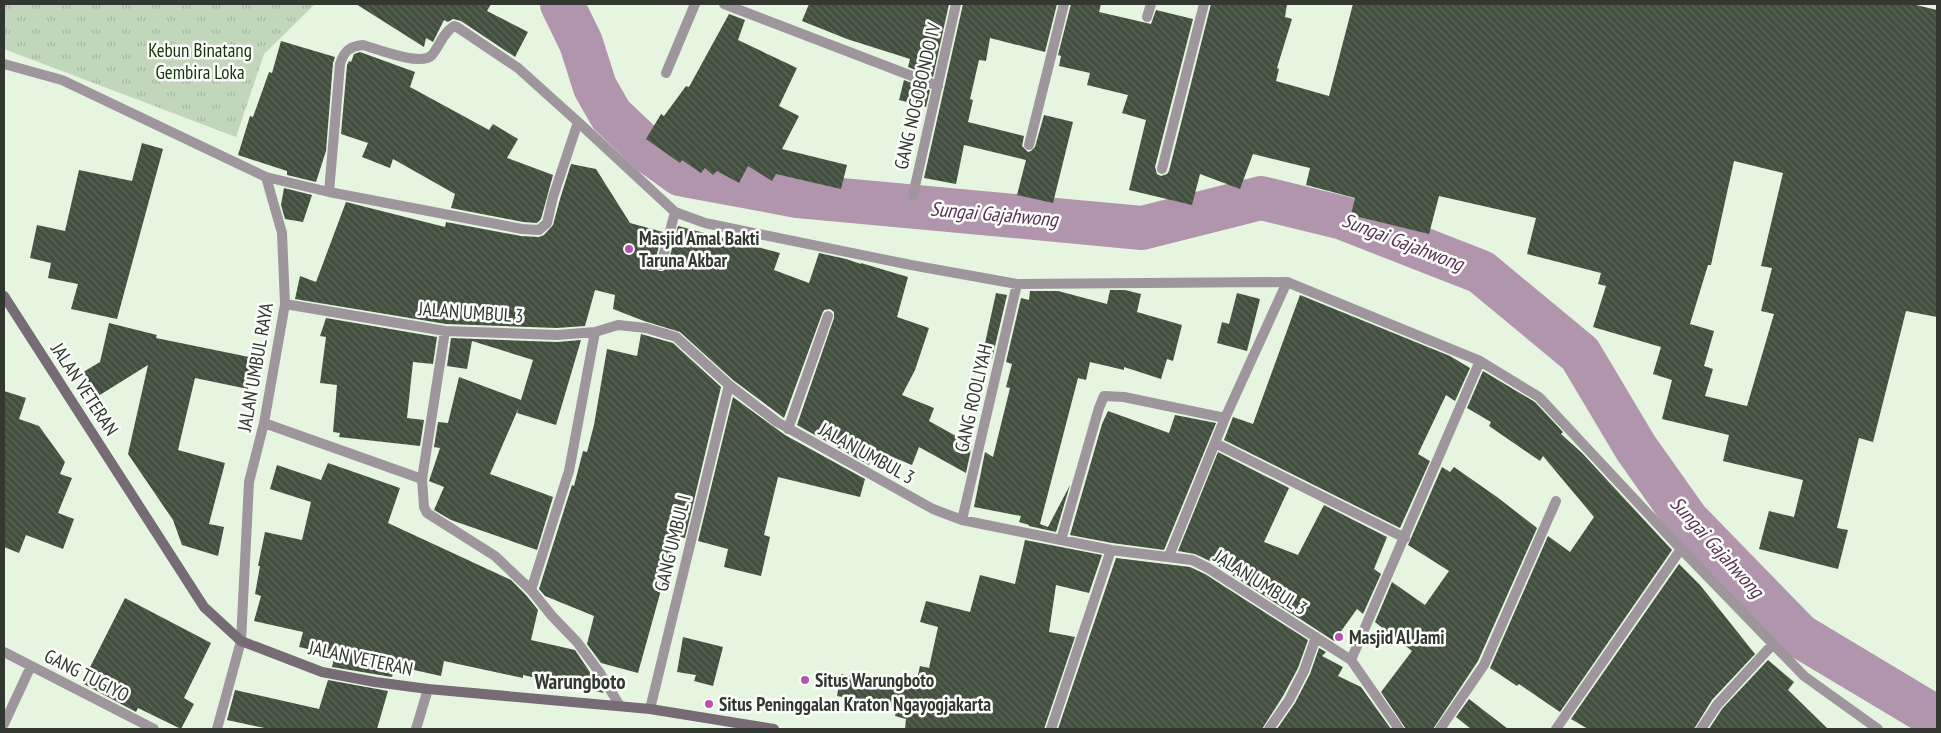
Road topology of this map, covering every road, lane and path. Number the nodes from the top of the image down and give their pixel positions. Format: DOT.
graph roads {
  1 [pos="694,4"];
  2 [pos="724,4"];
  3 [pos="956,4"];
  4 [pos="1064,4"];
  5 [pos="1151,4"];
  6 [pos="1204,4"];
  7 [pos="1148,17"];
  8 [pos="4,64"];
  9 [pos="666,73"];
  10 [pos="938,86"];
  11 [pos="578,122"];
  12 [pos="1029,145"];
  13 [pos="1162,170"];
  14 [pos="266,177"];
  15 [pos="330,192"];
  16 [pos="913,195"];
  17 [pos="675,212"];
  18 [pos="661,265"];
  19 [pos="1287,282"];
  20 [pos="1017,284"];
  21 [pos="4,296"];
  22 [pos="285,304"];
  23 [pos="828,316"];
  24 [pos="445,331"];
  25 [pos="595,332"];
  26 [pos="1480,361"];
  27 [pos="729,385"];
  28 [pos="1225,418"];
  29 [pos="264,423"];
  30 [pos="788,429"];
  31 [pos="1215,444"];
  32 [pos="422,479"];
  33 [pos="1556,501"];
  34 [pos="962,520"];
  35 [pos="1405,538"];
  36 [pos="1062,540"];
  37 [pos="1681,549"];
  38 [pos="1111,550"];
  39 [pos="1169,556"];
  40 [pos="531,590"];
  41 [pos="1316,637"];
  42 [pos="241,641"];
  43 [pos="1773,644"];
  44 [pos="4,652"];
  45 [pos="1351,660"];
  46 [pos="31,666"];
  47 [pos="428,689"];
  48 [pos="620,706"];
  49 [pos="650,709"];
  50 [pos="4,724"];
  51 [pos="154,729"];
  52 [pos="216,729"];
  53 [pos="416,729"];
  54 [pos="767,729"];
  55 [pos="1051,729"];
  56 [pos="1269,729"];
  57 [pos="1399,729"];
  58 [pos="1440,729"];
  59 [pos="1556,729"];
  60 [pos="1701,729"];
  61 [pos="1878,729"];
  1 -- 9 [label="street"];
  2 -- 10 [label="street"];
  3 -- 10 [label="street, GANG NOGOBONDO IV"];
  4 -- 12 [label="street"];
  5 -- 7 [label="street"];
  6 -- 13 [label="street"];
  8 -- 14 [label="street"];
  10 -- 16 [label="street, GANG NOGOBONDO IV"];
  11 -- 15 [label="street"];
  11 -- 15 [label="street"];
  11 -- 17 [label="street"];
  14 -- 15 [label="street"];
  14 -- 22 [label="street, JALAN UMBUL RAYA"];
  17 -- 18 [label="street"];
  17 -- 20 [label="street"];
  19 -- 20 [label="street"];
  19 -- 26 [label="street"];
  19 -- 28 [label="street"];
  20 -- 34 [label="street, GANG ROOLIYAH"];
  21 -- 42 [label="main road, JALAN VETERAN"];
  22 -- 24 [label="street, JALAN UMBUL 3"];
  22 -- 29 [label="street, JALAN UMBUL RAYA"];
  23 -- 30 [label="street"];
  24 -- 25 [label="street, JALAN UMBUL 3"];
  24 -- 32 [label="street"];
  25 -- 27 [label="street, JALAN UMBUL 3"];
  25 -- 40 [label="street"];
  26 -- 35 [label="street"];
  26 -- 37 [label="street"];
  27 -- 30 [label="street, JALAN UMBUL 3"];
  27 -- 49 [label="street, GANG UMBUL I"];
  28 -- 31 [label="street"];
  28 -- 36 [label="street"];
  29 -- 32 [label="street"];
  29 -- 42 [label="street, JALAN UMBUL RAYA"];
  30 -- 34 [label="street, JALAN UMBUL 3"];
  31 -- 35 [label="street"];
  31 -- 39 [label="street"];
  32 -- 40 [label="street"];
  33 -- 58 [label="street"];
  34 -- 36 [label="street, JALAN UMBUL 3"];
  35 -- 45 [label="street"];
  36 -- 38 [label="street, JALAN UMBUL 3"];
  37 -- 43 [label="street"];
  37 -- 59 [label="street"];
  38 -- 39 [label="street, JALAN UMBUL 3"];
  38 -- 55 [label="street"];
  39 -- 41 [label="street, JALAN UMBUL 3"];
  40 -- 48 [label="street"];
  41 -- 45 [label="street, JALAN UMBUL 3"];
  41 -- 56 [label="street"];
  42 -- 47 [label="main road, JALAN VETERAN"];
  42 -- 52 [label="street, JALAN UMBUL RAYA"];
  43 -- 60 [label="street"];
  43 -- 61 [label="street"];
  44 -- 46 [label="street, GANG TUGIYO"];
  45 -- 57 [label="street, JALAN UMBUL 3"];
  46 -- 50 [label="street"];
  46 -- 51 [label="street, GANG TUGIYO"];
  47 -- 48 [label="main road, JALAN VETERAN"];
  47 -- 53 [label="street"];
  48 -- 49 [label="main road, JALAN VETERAN"];
  49 -- 54 [label="main road, JALAN VETERAN"];
}
